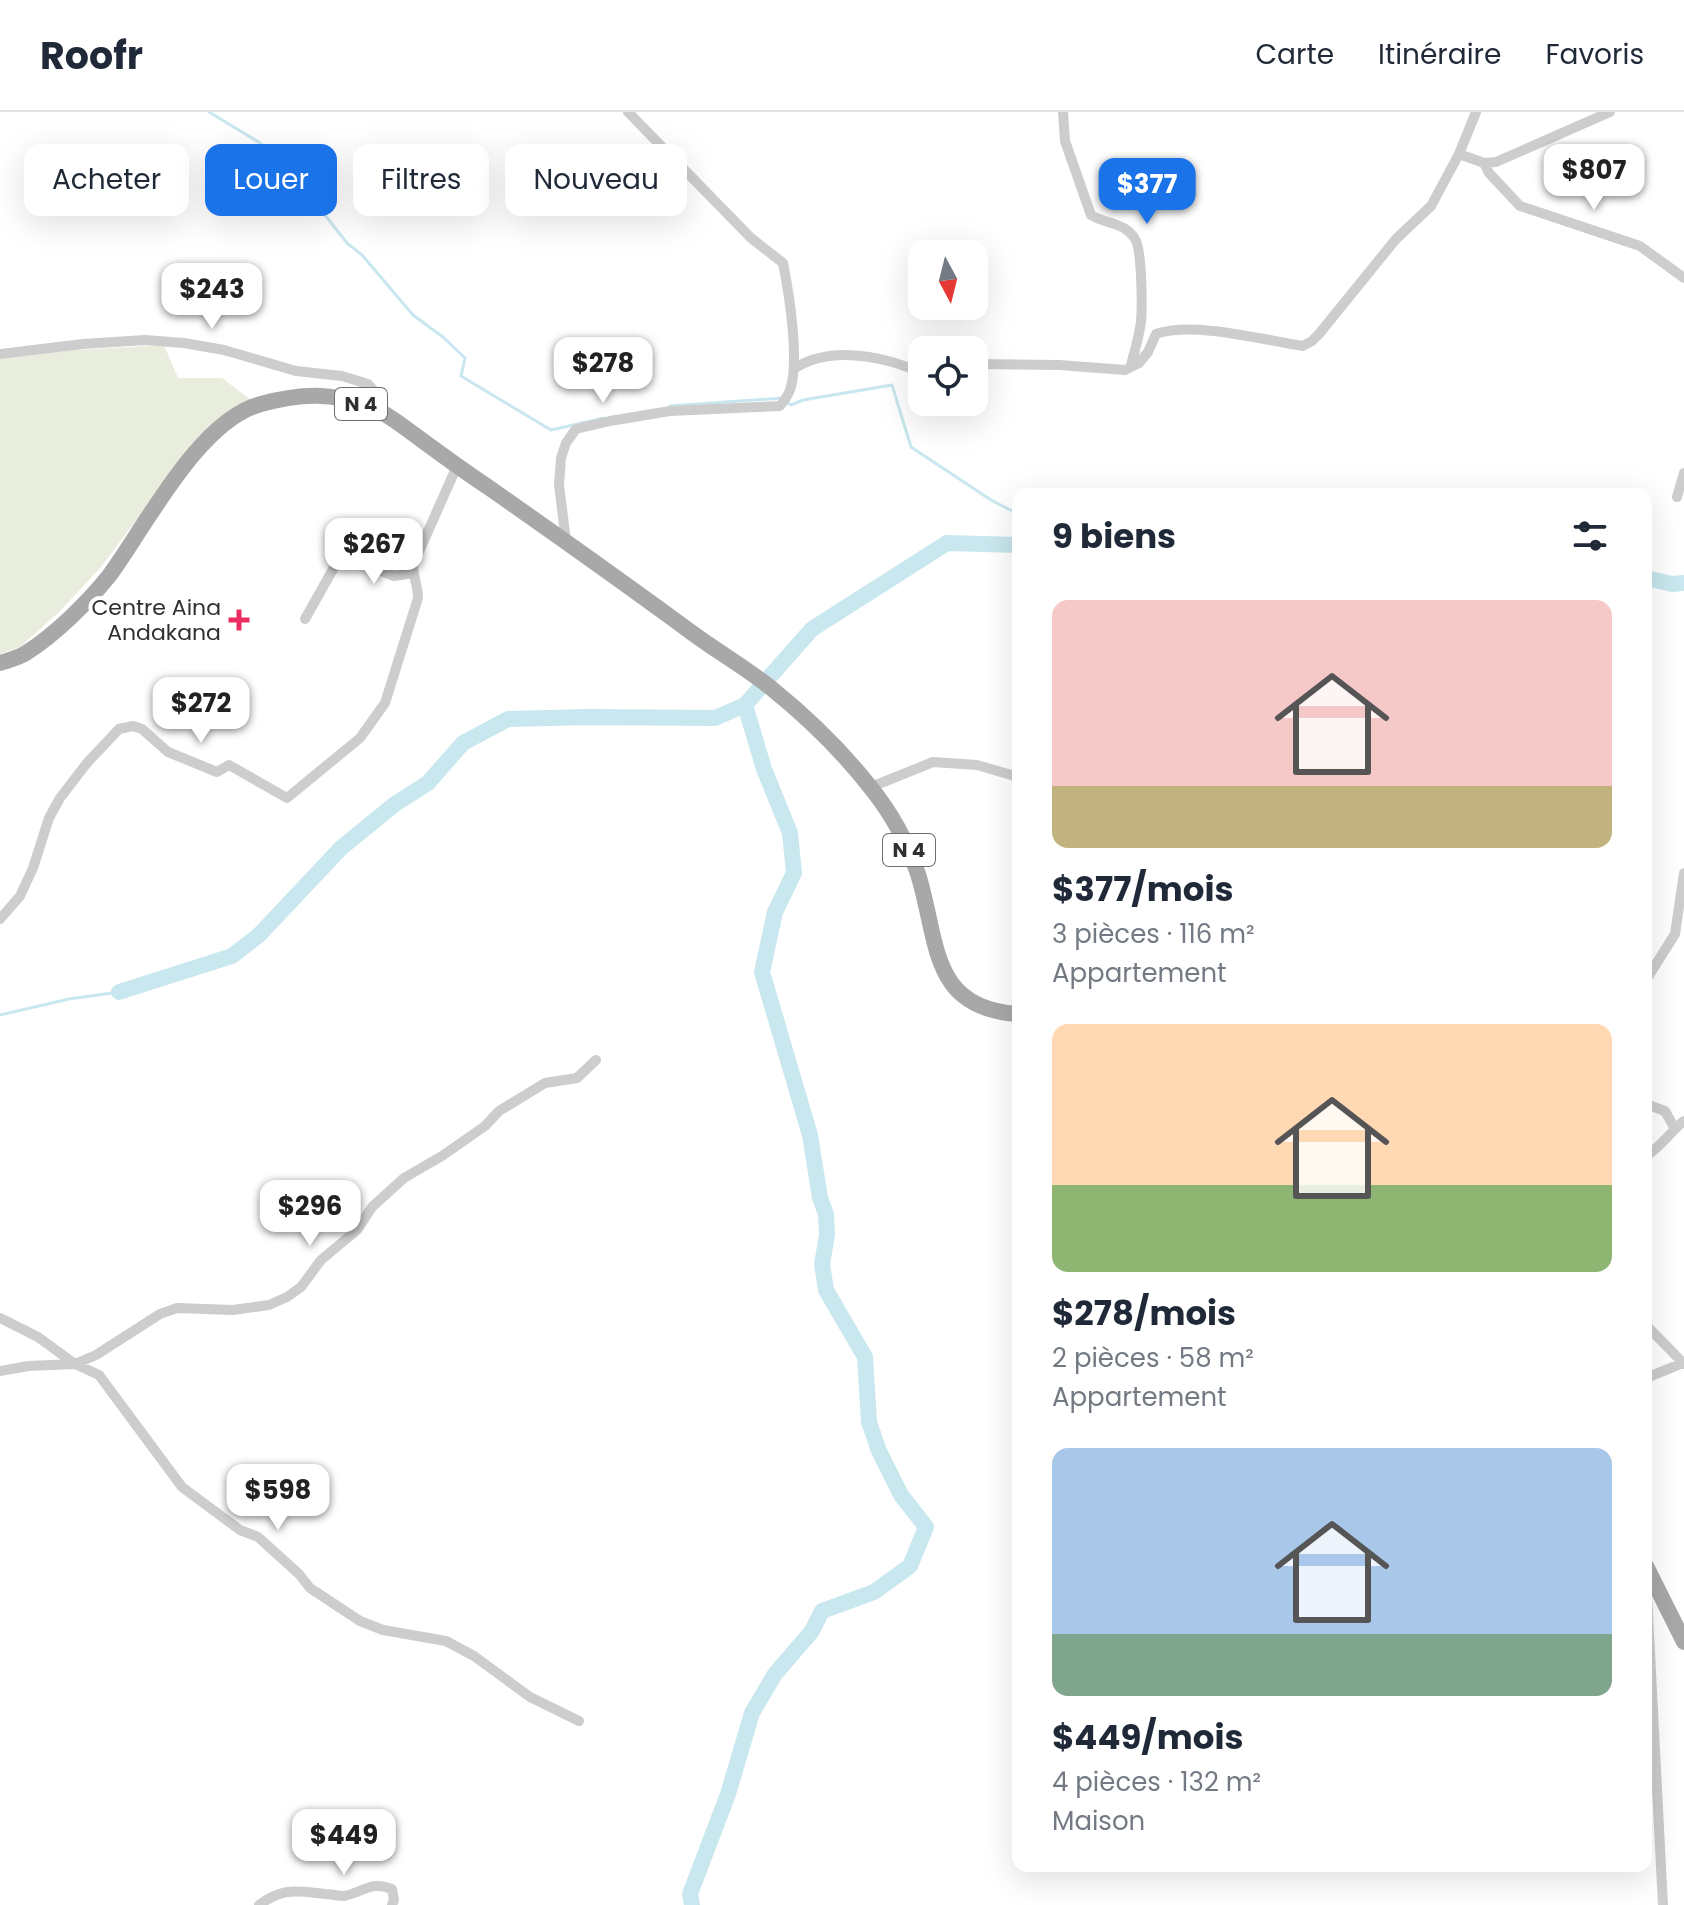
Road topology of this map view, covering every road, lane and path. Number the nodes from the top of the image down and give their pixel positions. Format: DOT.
graph roads {
  1 [pos="628,112"];
  2 [pos="1063,112"];
  3 [pos="1476,112"];
  4 [pos="1610,112"];
  5 [pos="1459,154"];
  6 [pos="1484,163"];
  7 [pos="1684,278"];
  8 [pos="0,354"];
  9 [pos="988,364"];
  10 [pos="1131,365"];
  11 [pos="795,368"];
  12 [pos="908,369"];
  13 [pos="385,413"];
  14 [pos="457,466"];
  15 [pos="1684,473"];
  16 [pos="1677,497"];
  17 [pos="566,541"];
  18 [pos="413,573"];
  19 [pos="305,619"];
  20 [pos="0,663"];
  21 [pos="1012,775"];
  22 [pos="871,787"];
  23 [pos="1684,873"];
  24 [pos="0,919"];
  25 [pos="1652,970"];
  26 [pos="1012,1013"];
  27 [pos="596,1060"];
  28 [pos="1652,1106"];
  29 [pos="1679,1125"];
  30 [pos="1652,1152"];
  31 [pos="0,1318"];
  32 [pos="1652,1331"];
  33 [pos="1684,1363"];
  34 [pos="75,1364"];
  35 [pos="0,1371"];
  36 [pos="1652,1376"];
  37 [pos="1652,1578"];
  38 [pos="1684,1642"];
  39 [pos="1652,1691"];
  40 [pos="579,1721"];
  41 [pos="259,1905"];
  42 [pos="392,1905"];
  43 [pos="1663,1905"];
  1 -- 11 [label="street"];
  2 -- 10 [label="street"];
  3 -- 5 [label="street"];
  4 -- 6 [label="street"];
  5 -- 6 [label="street"];
  5 -- 10 [label="street"];
  6 -- 7 [label="street"];
  8 -- 13 [label="street"];
  9 -- 10 [label="street"];
  11 -- 12 [label="street"];
  11 -- 17 [label="street"];
  13 -- 14 [label="main road, N 4"];
  13 -- 20 [label="main road, N 4"];
  14 -- 17 [label="main road, N 4"];
  14 -- 18 [label="street"];
  15 -- 16 [label="street"];
  17 -- 22 [label="main road, N 4"];
  18 -- 19 [label="street"];
  18 -- 24 [label="street"];
  21 -- 22 [label="street"];
  22 -- 26 [label="main road, N 4"];
  23 -- 25 [label="street"];
  27 -- 34 [label="street"];
  28 -- 29 [label="street"];
  29 -- 30 [label="street"];
  31 -- 34 [label="street"];
  32 -- 33 [label="street"];
  33 -- 36 [label="street"];
  34 -- 35 [label="street"];
  34 -- 40 [label="street"];
  37 -- 38 [label="main road"];
  39 -- 43 [label="street"];
  41 -- 42 [label="street"];
}
